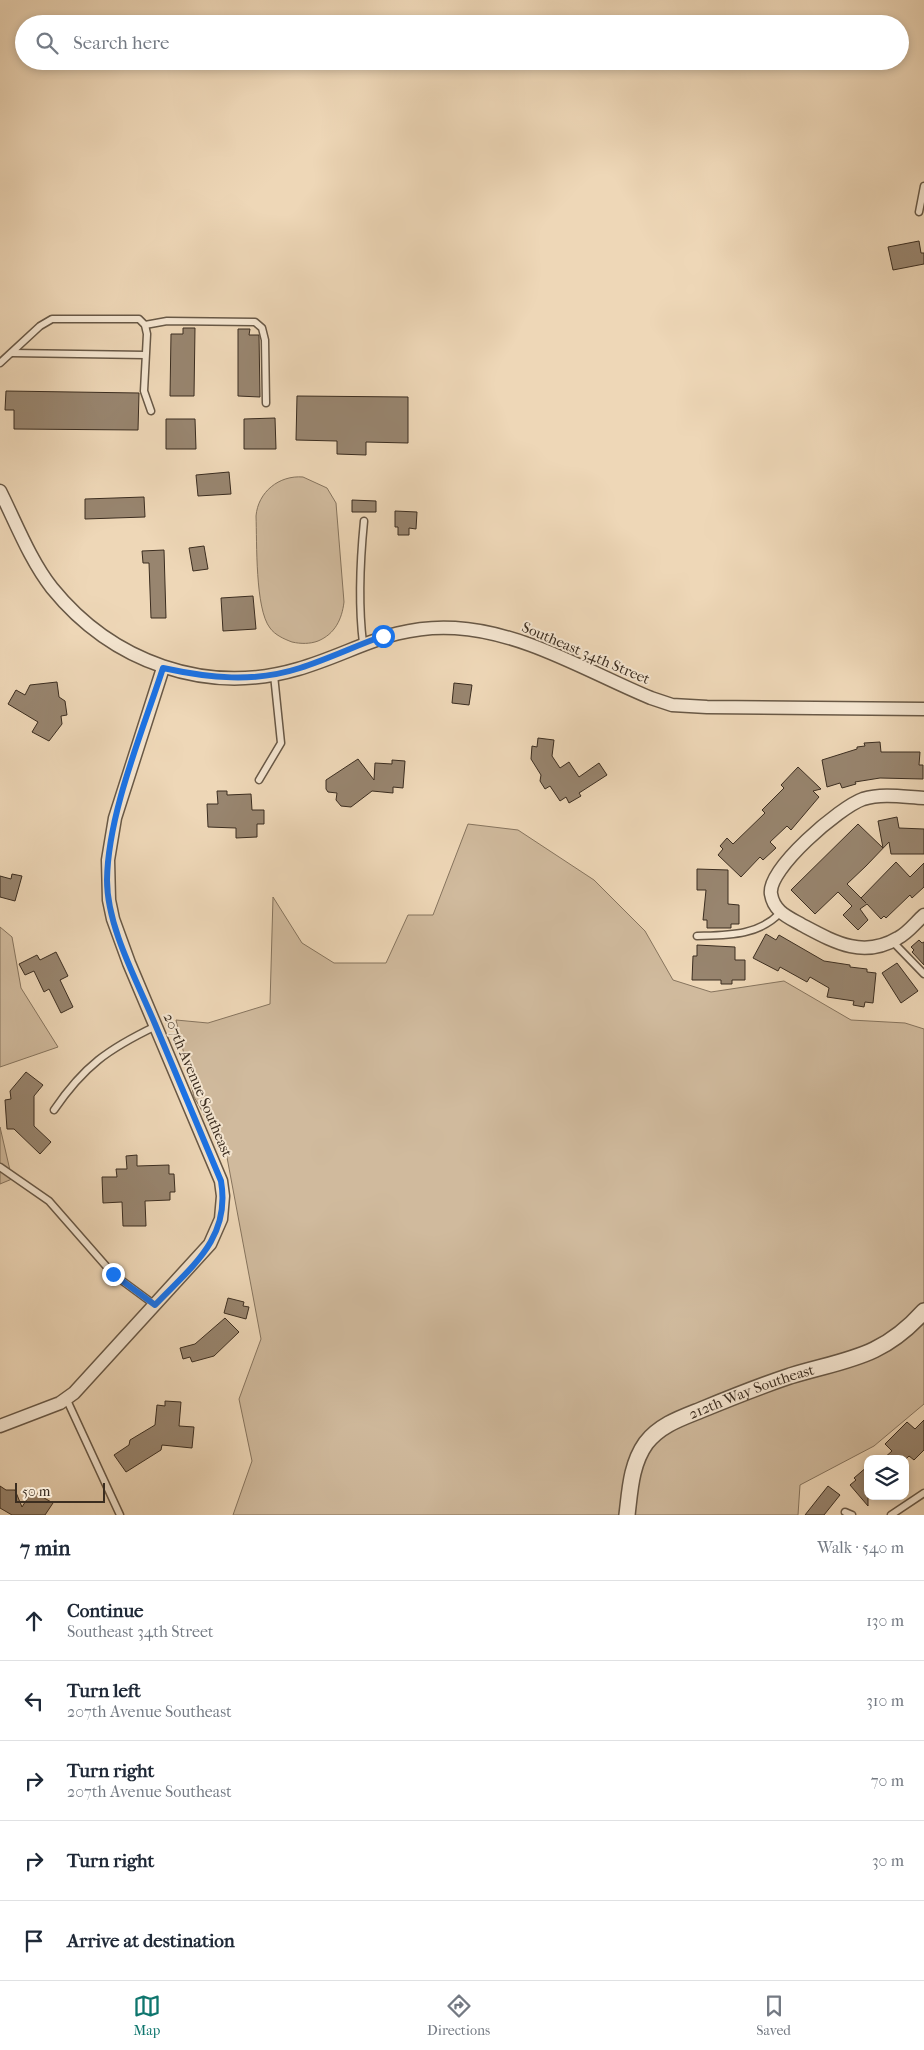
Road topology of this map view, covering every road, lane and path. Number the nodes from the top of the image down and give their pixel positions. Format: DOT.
graph roads {
  1 [pos="924,186"];
  2 [pos="919,212"];
  3 [pos="145,324"];
  4 [pos="12,352"];
  5 [pos="145,355"];
  6 [pos="0,363"];
  7 [pos="266,403"];
  8 [pos="151,411"];
  9 [pos="0,490"];
  10 [pos="364,521"];
  11 [pos="363,643"];
  12 [pos="163,668"];
  13 [pos="274,675"];
  14 [pos="924,709"];
  15 [pos="259,780"];
  16 [pos="924,798"];
  17 [pos="780,913"];
  18 [pos="924,915"];
  19 [pos="697,936"];
  20 [pos="892,941"];
  21 [pos="924,974"];
  22 [pos="156,1026"];
  23 [pos="54,1110"];
  24 [pos="0,1167"];
  25 [pos="155,1305"];
  26 [pos="924,1312"];
  27 [pos="66,1398"];
  28 [pos="0,1426"];
  29 [pos="924,1493"];
  30 [pos="845,1512"];
  31 [pos="120,1515"];
  32 [pos="627,1515"];
  33 [pos="852,1515"];
  34 [pos="892,1515"];
  1 -- 2 [label="lane"];
  3 -- 4 [label="lane"];
  3 -- 5 [label="lane"];
  3 -- 7 [label="lane"];
  4 -- 5 [label="lane"];
  4 -- 6 [label="lane"];
  5 -- 8 [label="lane"];
  9 -- 12 [label="street, Southeast 34th Street"];
  10 -- 11 [label="lane"];
  11 -- 13 [label="street, Southeast 34th Street"];
  11 -- 14 [label="street, Southeast 34th Street"];
  12 -- 13 [label="street, Southeast 34th Street"];
  12 -- 22 [label="street, 207th Avenue Southeast"];
  13 -- 15 [label="lane"];
  16 -- 17 [label="street"];
  17 -- 19 [label="lane"];
  17 -- 20 [label="street"];
  18 -- 20 [label="street"];
  20 -- 21 [label="lane"];
  22 -- 23 [label="lane"];
  22 -- 25 [label="street, 207th Avenue Southeast"];
  24 -- 25 [label="lane"];
  25 -- 27 [label="street, 207th Avenue Southeast"];
  26 -- 32 [label="street, 212th Way Southeast"];
  27 -- 28 [label="street, 207th Avenue Southeast"];
  27 -- 31 [label="lane"];
  29 -- 34 [label="lane"];
  30 -- 33 [label="lane"];
}
